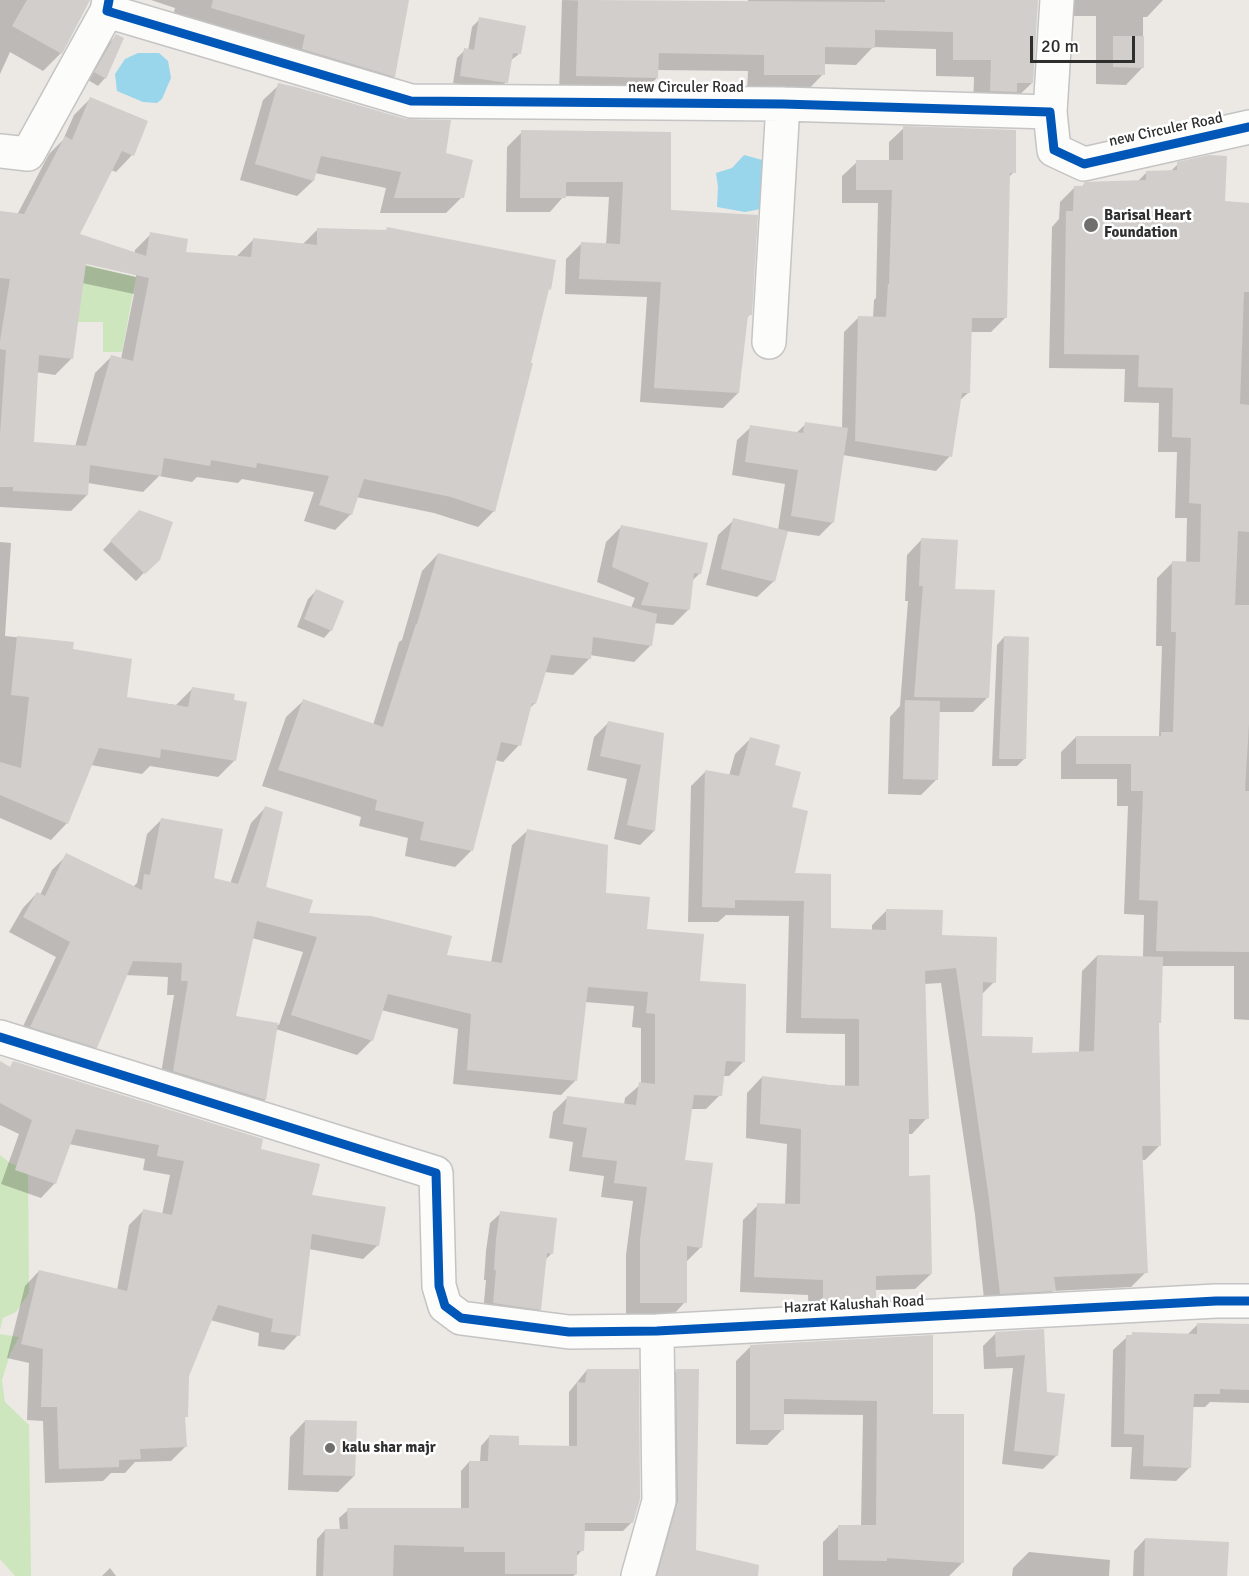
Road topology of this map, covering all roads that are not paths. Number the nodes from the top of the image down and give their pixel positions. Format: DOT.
graph roads {
  1 [pos="1057,0"];
  2 [pos="108,5"];
  3 [pos="783,104"];
  4 [pos="1050,112"];
  5 [pos="1249,127"];
  6 [pos="0,150"];
  7 [pos="769,342"];
  8 [pos="0,1037"];
  9 [pos="1249,1301"];
  10 [pos="657,1331"];
  11 [pos="638,1576"];
  1 -- 4 [label="street"];
  2 -- 3 [label="street, new Circuler Road"];
  2 -- 6 [label="street"];
  3 -- 4 [label="street, new Circuler Road"];
  3 -- 7 [label="street"];
  4 -- 5 [label="street, new Circuler Road"];
  8 -- 10 [label="street, Hazrat Kalushah Road"];
  9 -- 10 [label="street, Hazrat Kalushah Road"];
  10 -- 11 [label="street"];
}
